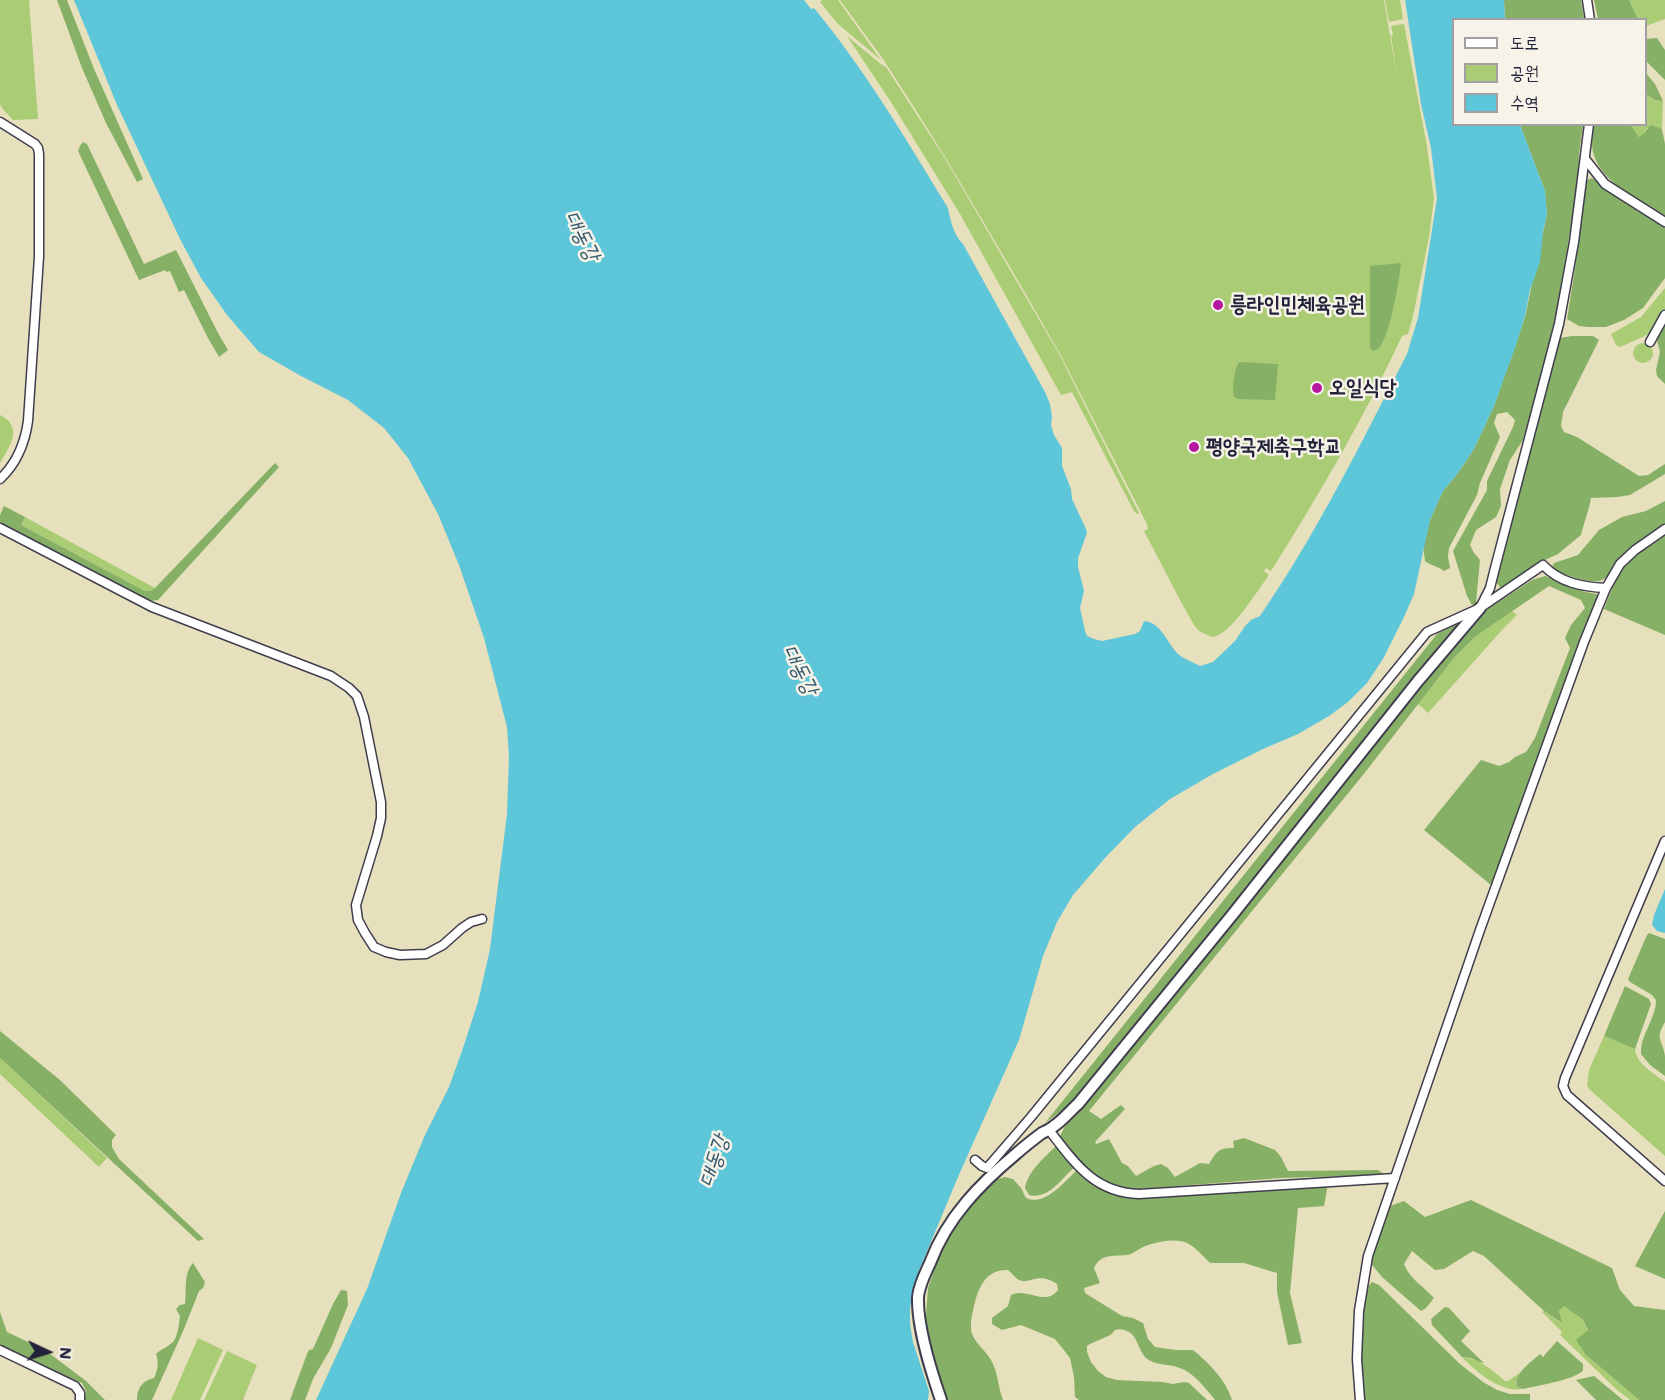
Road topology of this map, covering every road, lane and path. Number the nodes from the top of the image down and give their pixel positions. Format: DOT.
graph roads {
  1 [pos="1587,0"];
  2 [pos="1590,18"];
  3 [pos="0,122"];
  4 [pos="1589,126"];
  5 [pos="1586,160"];
  6 [pos="1665,222"];
  7 [pos="1665,315"];
  8 [pos="1650,342"];
  9 [pos="0,479"];
  10 [pos="0,528"];
  11 [pos="1665,530"];
  12 [pos="1606,588"];
  13 [pos="1480,608"];
  14 [pos="1665,841"];
  15 [pos="482,919"];
  16 [pos="1049,1130"];
  17 [pos="975,1160"];
  18 [pos="1395,1178"];
  19 [pos="1665,1181"];
  20 [pos="0,1350"];
  21 [pos="80,1400"];
  22 [pos="941,1400"];
  23 [pos="1360,1400"];
  1 -- 2 [label="street"];
  3 -- 9 [label="street"];
  4 -- 5 [label="street"];
  5 -- 6 [label="street"];
  5 -- 13 [label="street"];
  7 -- 8 [label="street"];
  10 -- 15 [label="street"];
  11 -- 12 [label="street"];
  12 -- 13 [label="street"];
  12 -- 18 [label="street"];
  13 -- 16 [label="street"];
  13 -- 17 [label="street"];
  14 -- 19 [label="street"];
  16 -- 18 [label="street"];
  16 -- 22 [label="street"];
  18 -- 23 [label="street"];
  20 -- 21 [label="street"];
}
